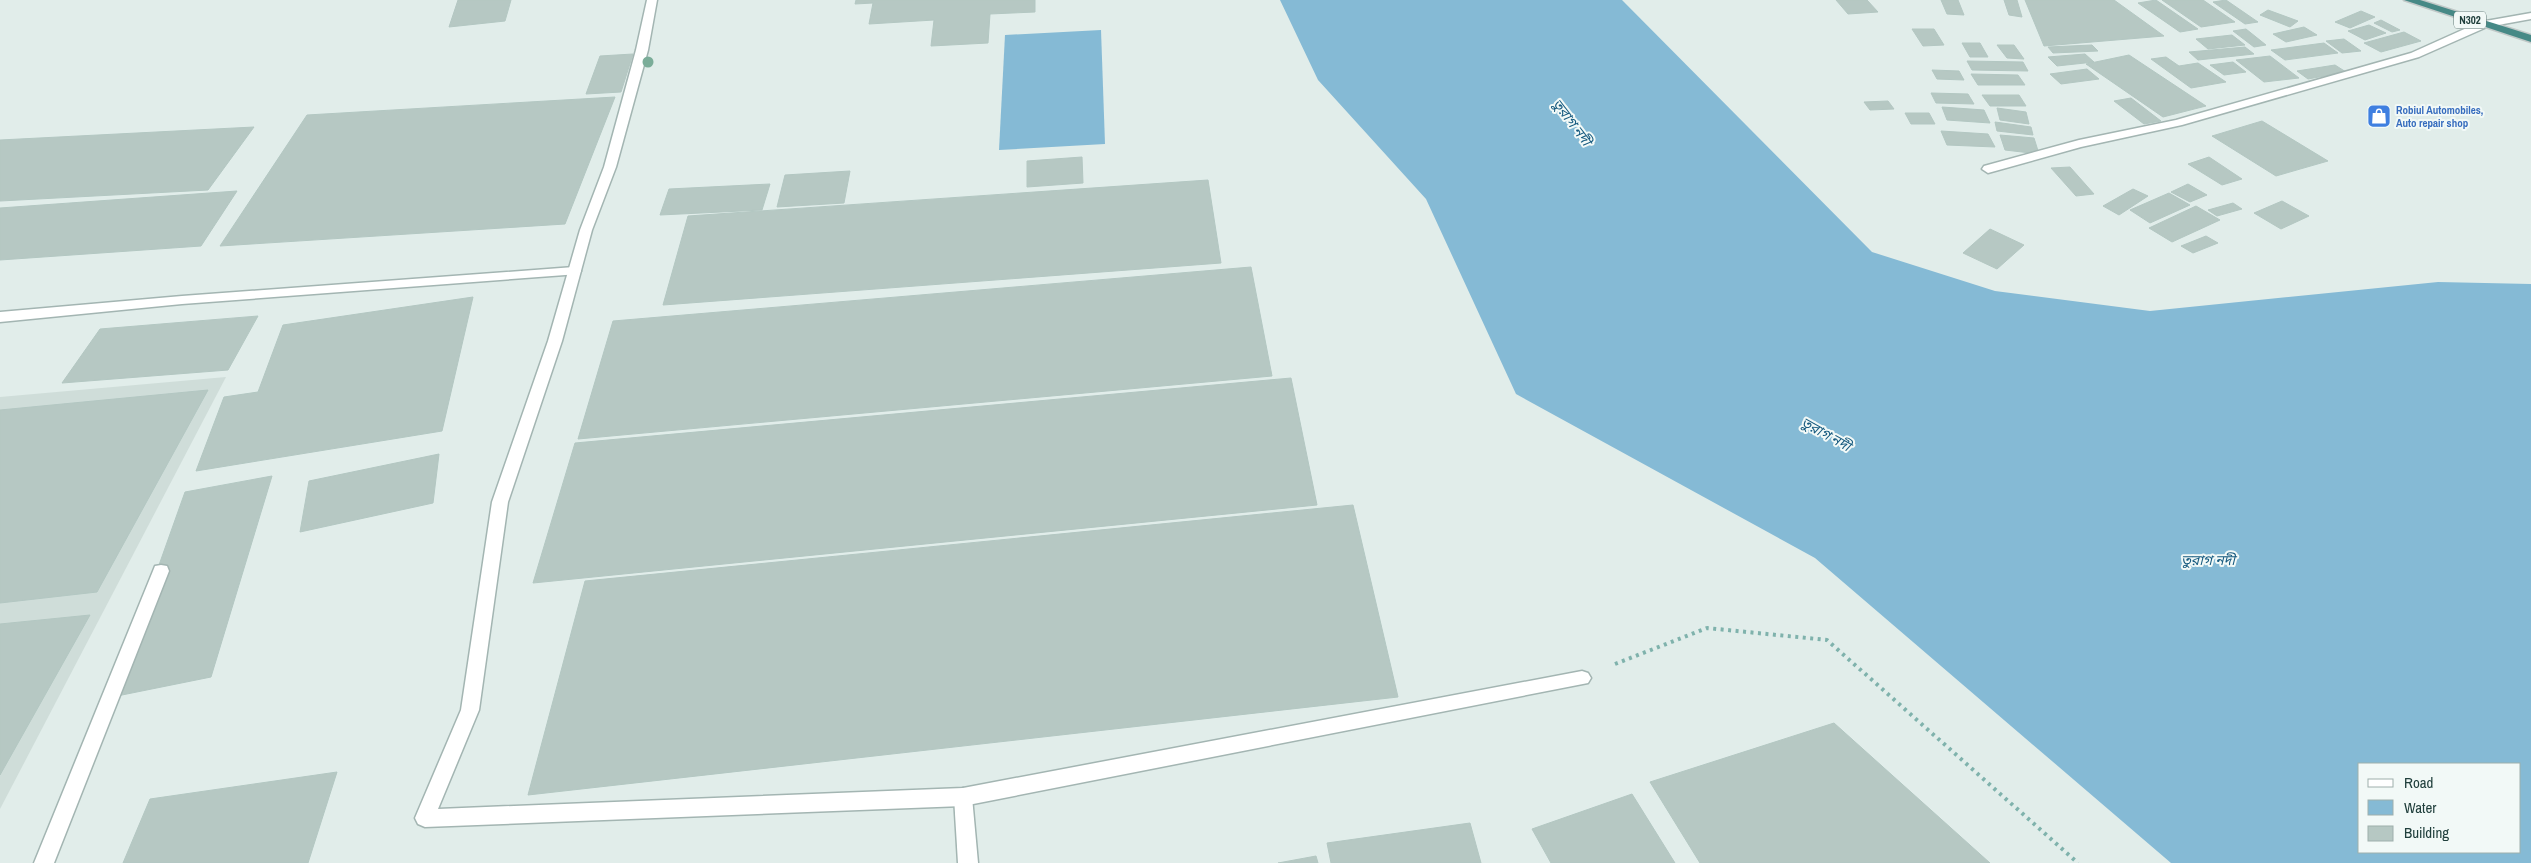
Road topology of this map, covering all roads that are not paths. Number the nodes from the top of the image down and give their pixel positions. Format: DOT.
graph roads {
  1 [pos="652,0"];
  2 [pos="2410,0"];
  3 [pos="2531,16"];
  4 [pos="2484,24"];
  5 [pos="2531,39"];
  6 [pos="1988,169"];
  7 [pos="574,271"];
  8 [pos="0,317"];
  9 [pos="161,571"];
  10 [pos="1582,678"];
  11 [pos="963,797"];
  12 [pos="44,863"];
  13 [pos="968,863"];
  1 -- 7 [label="street"];
  2 -- 4 [label="highway, N302"];
  3 -- 4 [label="street"];
  4 -- 5 [label="highway, N302"];
  4 -- 6 [label="street"];
  7 -- 8 [label="street"];
  7 -- 11 [label="street"];
  9 -- 12 [label="street"];
  10 -- 11 [label="street"];
  11 -- 13 [label="street"];
}
